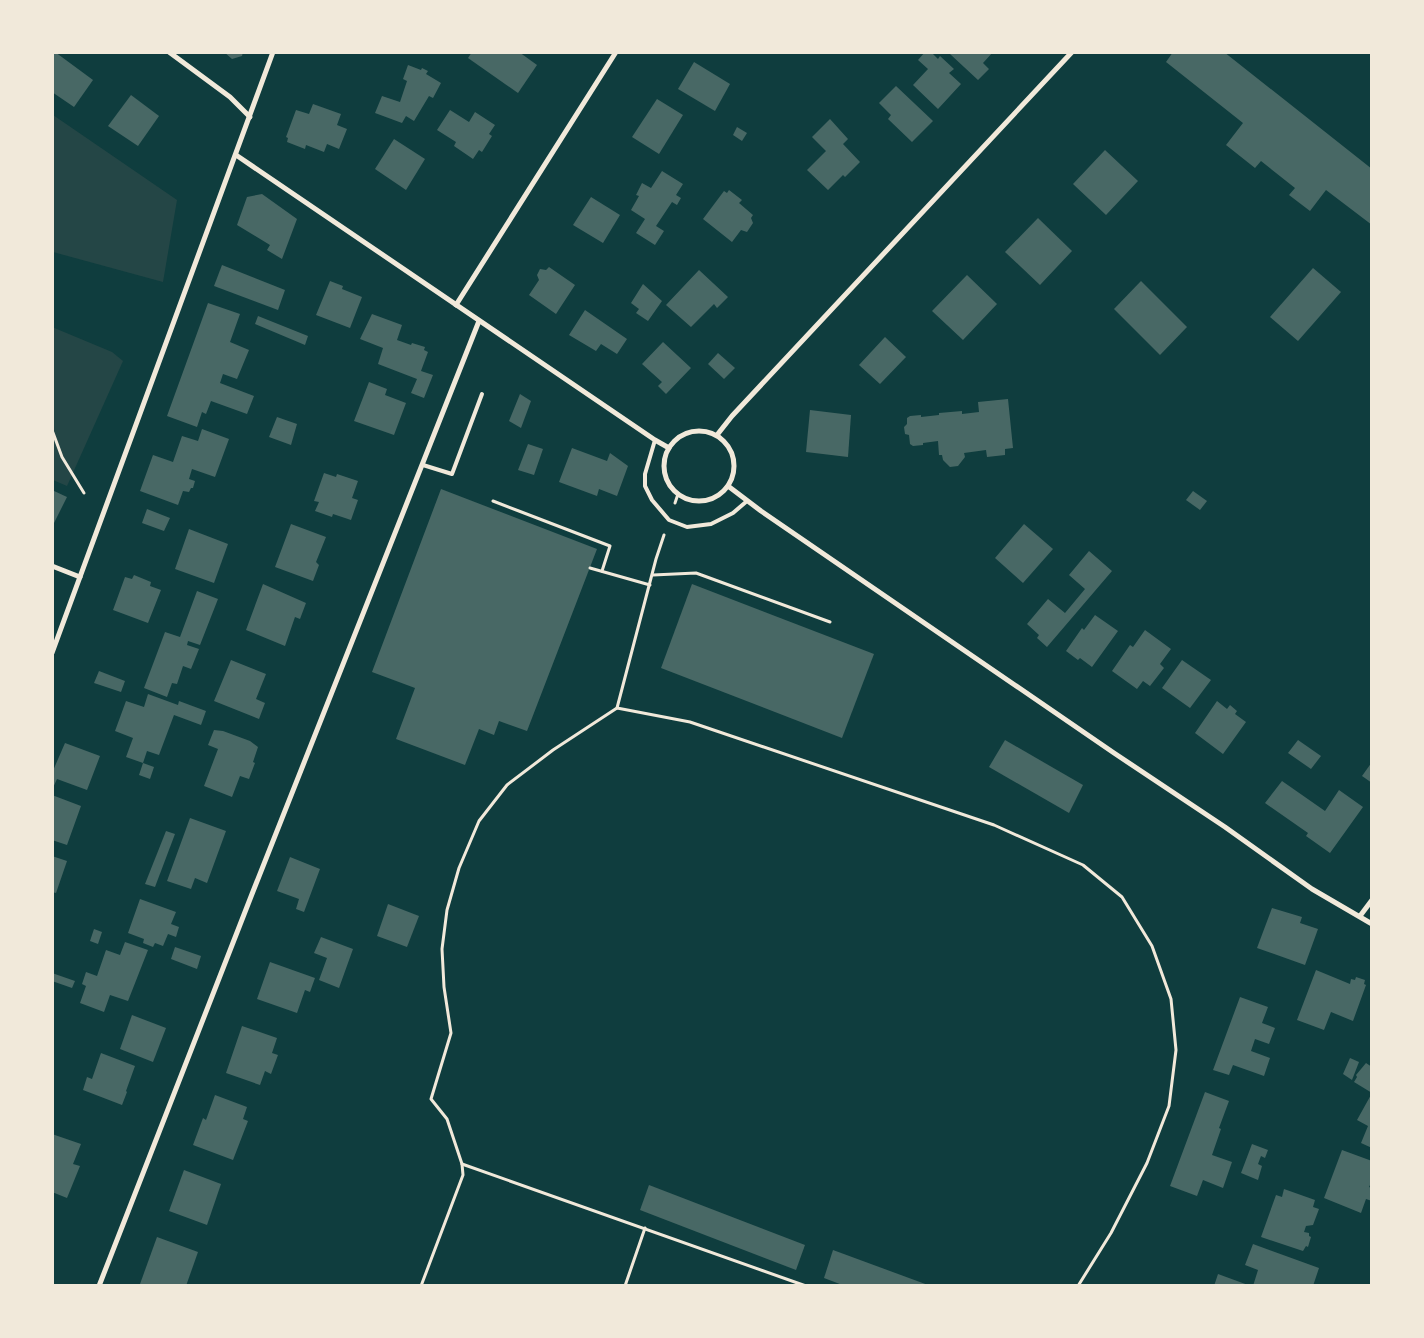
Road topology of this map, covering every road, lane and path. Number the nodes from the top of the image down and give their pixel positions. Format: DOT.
graph roads {
  1 [pos="169,52"];
  2 [pos="274,52"];
  3 [pos="616,52"];
  4 [pos="1072,52"];
  5 [pos="250,117"];
  6 [pos="236,155"];
  7 [pos="456,305"];
  8 [pos="479,320"];
  9 [pos="482,394"];
  10 [pos="52,430"];
  11 [pos="717,434"];
  12 [pos="655,440"];
  13 [pos="668,448"];
  14 [pos="423,465"];
  15 [pos="728,486"];
  16 [pos="84,493"];
  17 [pos="678,494"];
  18 [pos="493,501"];
  19 [pos="746,501"];
  20 [pos="669,520"];
  21 [pos="52,566"];
  22 [pos="590,568"];
  23 [pos="602,571"];
  24 [pos="653,575"];
  25 [pos="80,577"];
  26 [pos="650,585"];
  27 [pos="830,622"];
  28 [pos="52,653"];
  29 [pos="617,708"];
  30 [pos="1372,900"];
  31 [pos="1360,916"];
  32 [pos="1372,924"];
  33 [pos="462,1164"];
  34 [pos="645,1228"];
  35 [pos="99,1286"];
  36 [pos="421,1286"];
  37 [pos="625,1286"];
  38 [pos="806,1286"];
  39 [pos="1078,1286"];
  1 -- 5 [label="street"];
  2 -- 5 [label="street"];
  3 -- 7 [label="street"];
  4 -- 11 [label="street"];
  5 -- 6 [label="street"];
  6 -- 7 [label="street"];
  6 -- 25 [label="street"];
  7 -- 8 [label="street"];
  8 -- 12 [label="street"];
  8 -- 14 [label="street"];
  9 -- 14 [label="lane"];
  10 -- 16 [label="path"];
  11 -- 13 [label="street"];
  11 -- 15 [label="street"];
  12 -- 13 [label="street"];
  12 -- 20 [label="lane"];
  13 -- 17 [label="street"];
  14 -- 35 [label="street"];
  15 -- 17 [label="street"];
  15 -- 19 [label="street"];
  17 -- 20 [label="path"];
  18 -- 23 [label="path"];
  19 -- 20 [label="lane"];
  19 -- 31 [label="street"];
  20 -- 24 [label="path"];
  21 -- 25 [label="street"];
  22 -- 23 [label="path"];
  23 -- 26 [label="path"];
  24 -- 26 [label="path"];
  24 -- 27 [label="path"];
  25 -- 28 [label="street"];
  26 -- 29 [label="path"];
  29 -- 33 [label="path"];
  29 -- 39 [label="path"];
  30 -- 31 [label="street"];
  31 -- 32 [label="street"];
  33 -- 34 [label="path"];
  33 -- 36 [label="path"];
  34 -- 37 [label="path"];
  34 -- 38 [label="path"];
}
